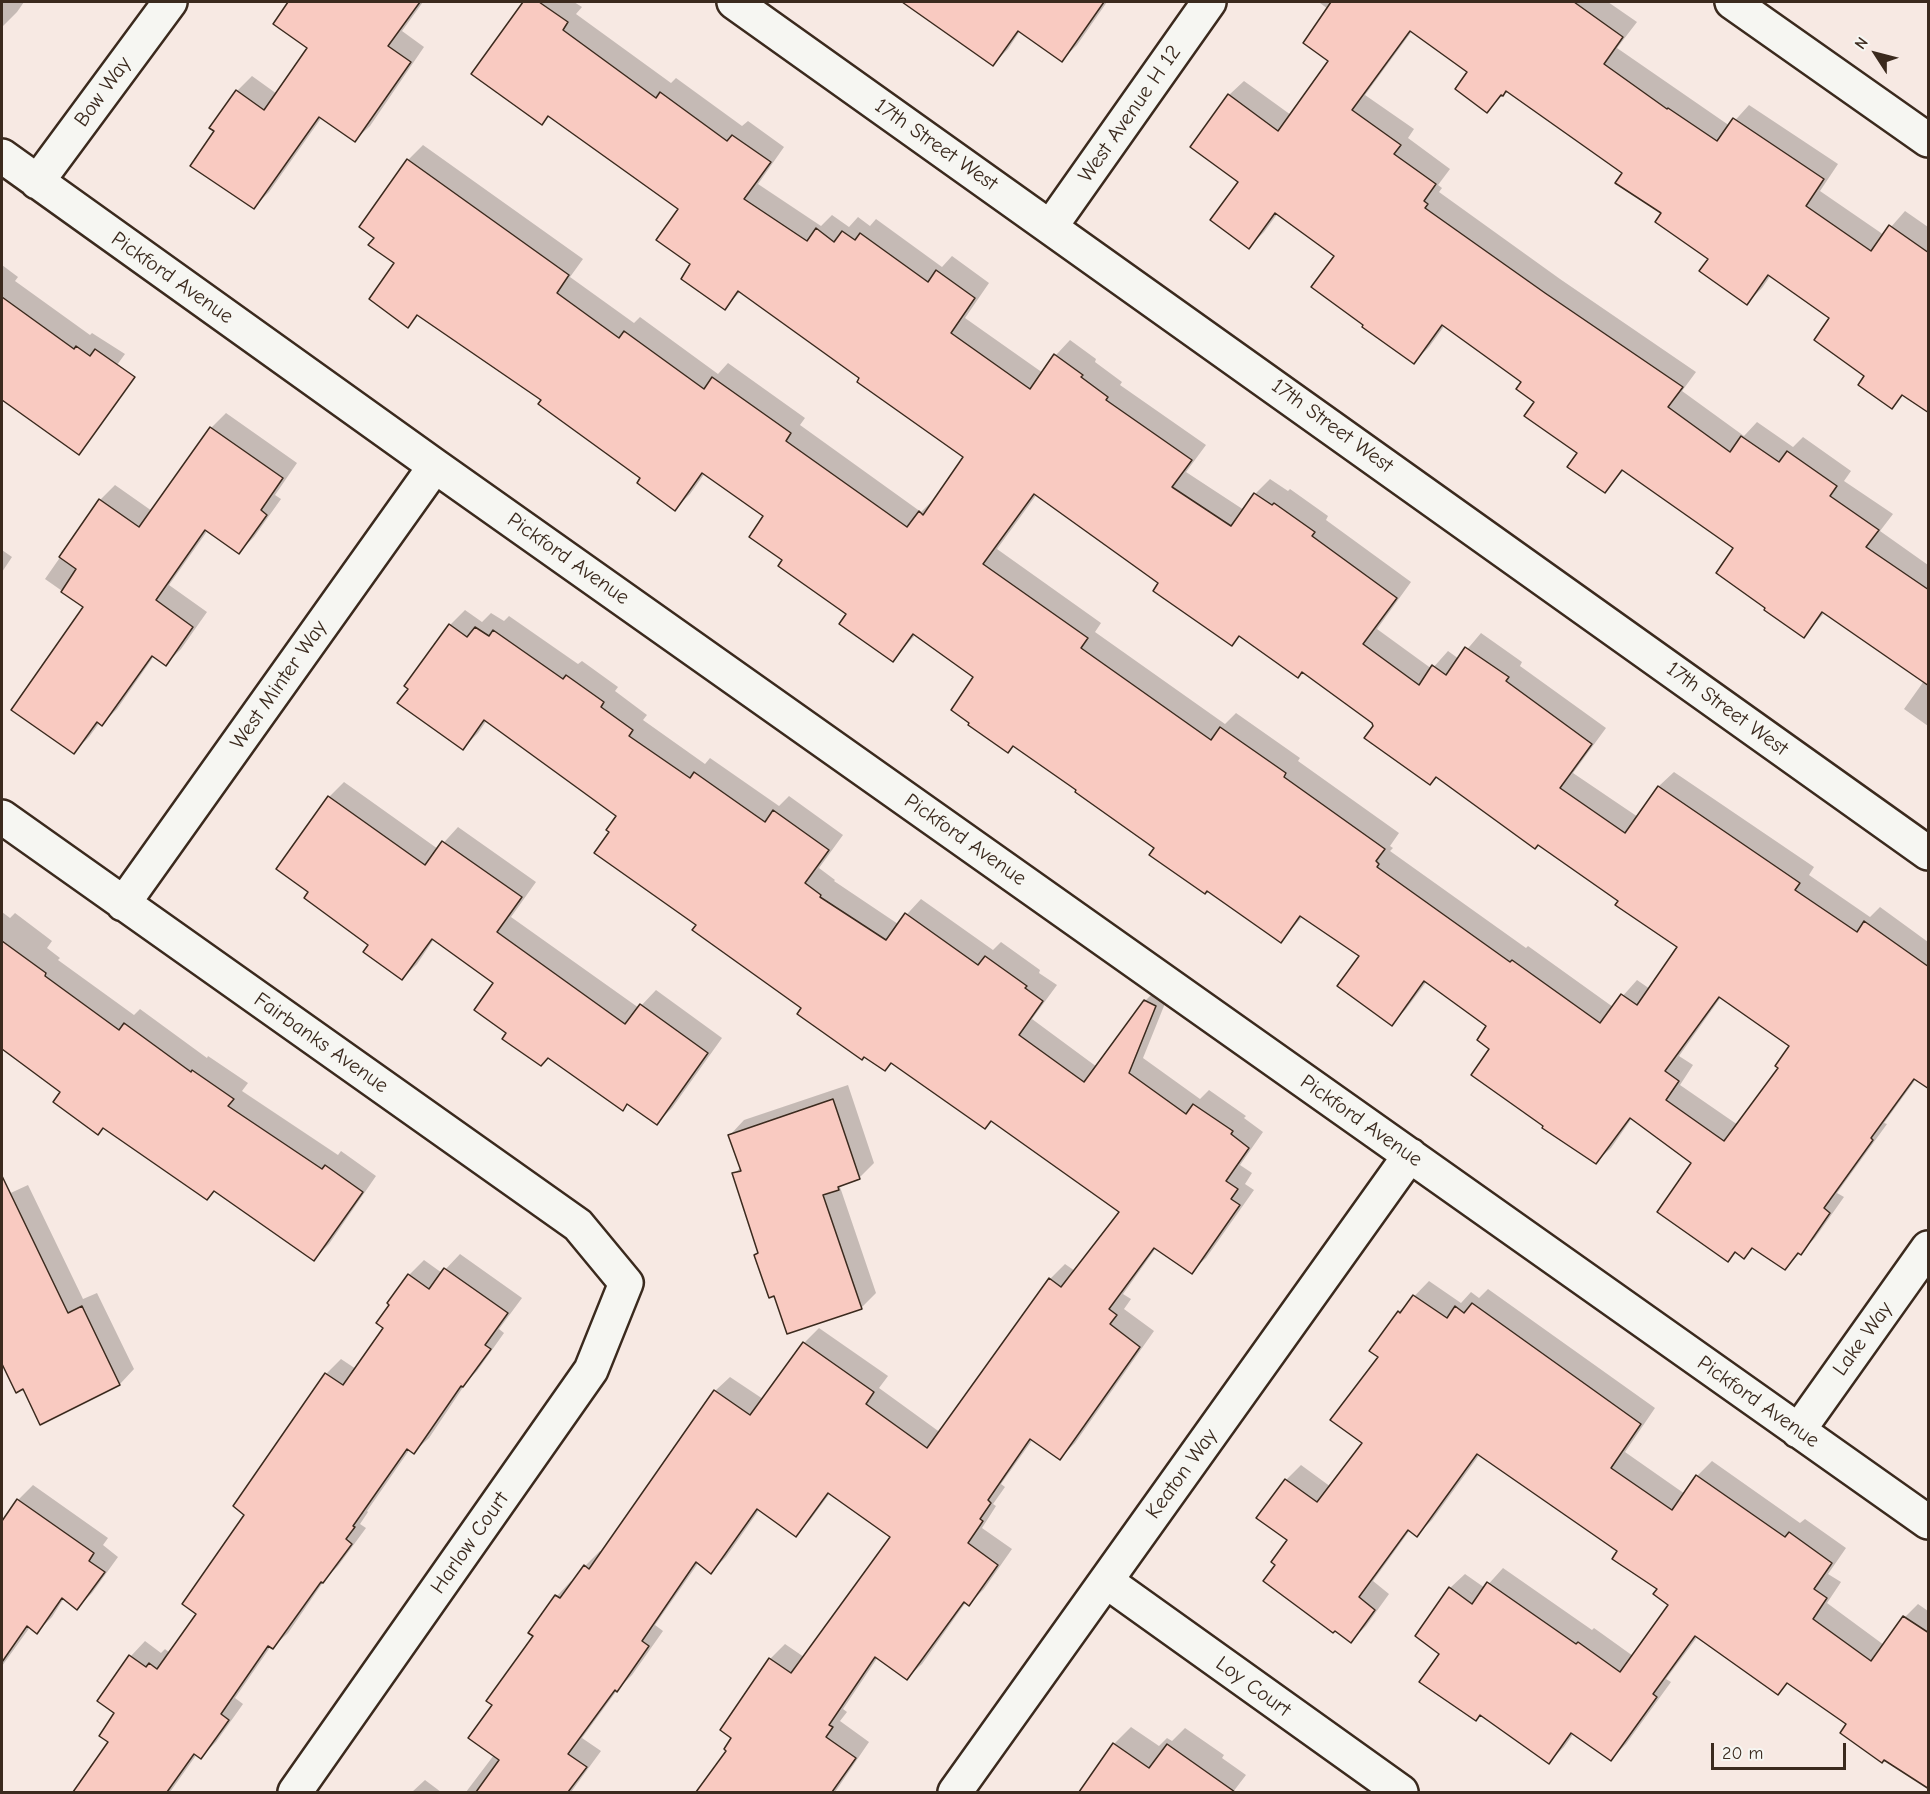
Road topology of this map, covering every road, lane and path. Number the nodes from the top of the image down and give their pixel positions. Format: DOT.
graph roads {
  1 [pos="170,2"];
  2 [pos="734,2"];
  3 [pos="1209,2"];
  4 [pos="1732,2"];
  5 [pos="1929,140"];
  6 [pos="2,156"];
  7 [pos="37,182"];
  8 [pos="1051,226"];
  9 [pos="435,466"];
  10 [pos="2,817"];
  11 [pos="1929,852"];
  12 [pos="123,904"];
  13 [pos="1410,1155"];
  14 [pos="1929,1248"];
  15 [pos="626,1283"];
  16 [pos="1798,1431"];
  17 [pos="1929,1522"];
  18 [pos="1106,1581"];
  19 [pos="295,1792"];
  20 [pos="955,1792"];
  21 [pos="1401,1792"];
  1 -- 7 [label="street, Bow Way"];
  2 -- 8 [label="street, 17th Street West"];
  3 -- 8 [label="street, West Avenue H 12"];
  4 -- 5 [label="street"];
  6 -- 7 [label="street, Pickford Avenue"];
  7 -- 9 [label="street, Pickford Avenue"];
  8 -- 11 [label="street, 17th Street West"];
  9 -- 12 [label="street, West Minter Way"];
  9 -- 13 [label="street, Pickford Avenue"];
  10 -- 12 [label="street, Fairbanks Avenue"];
  12 -- 15 [label="street, Fairbanks Avenue"];
  13 -- 16 [label="street, Pickford Avenue"];
  13 -- 18 [label="street, Keaton Way"];
  14 -- 16 [label="street, Lake Way"];
  15 -- 19 [label="street, Harlow Court"];
  16 -- 17 [label="street, Pickford Avenue"];
  18 -- 20 [label="street, Keaton Way"];
  18 -- 21 [label="street, Loy Court"];
}
